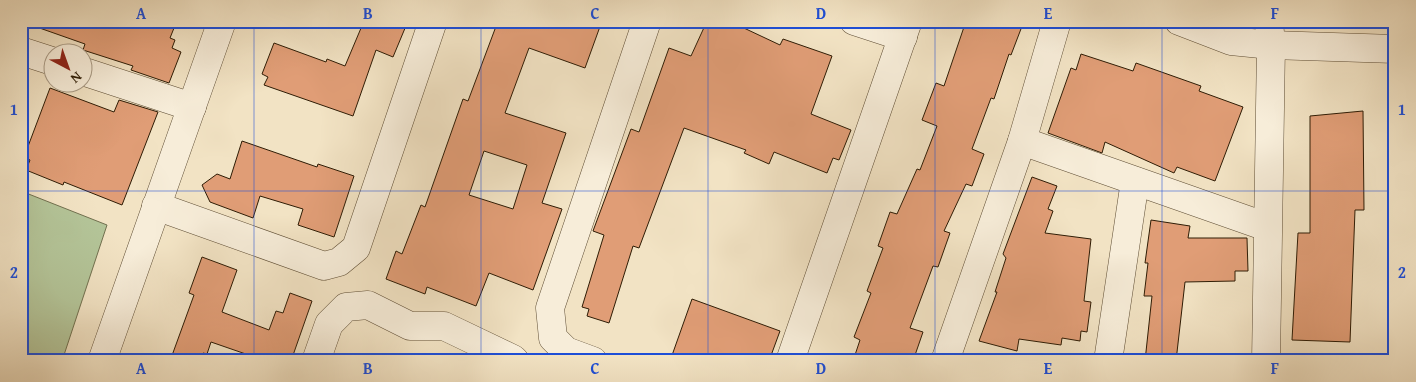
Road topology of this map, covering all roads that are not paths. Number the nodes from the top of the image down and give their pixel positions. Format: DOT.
graph roads {
  1 [pos="222,21"];
  2 [pos="433,21"];
  3 [pos="646,21"];
  4 [pos="854,21"];
  5 [pos="1057,21"];
  6 [pos="1179,21"];
  7 [pos="906,29"];
  8 [pos="1270,33"];
  9 [pos="1395,49"];
  10 [pos="21,51"];
  11 [pos="42,58"];
  12 [pos="92,74"];
  13 [pos="192,107"];
  14 [pos="1022,141"];
  15 [pos="1134,181"];
  16 [pos="156,206"];
  17 [pos="1267,227"];
  18 [pos="102,361"];
  19 [pos="316,361"];
  20 [pos="515,361"];
  21 [pos="593,361"];
  22 [pos="790,361"];
  23 [pos="946,361"];
  24 [pos="1108,361"];
  25 [pos="1266,361"];
  1 -- 13 [label="street"];
  2 -- 16 [label="street"];
  3 -- 21 [label="street"];
  4 -- 7 [label="street"];
  5 -- 14 [label="street"];
  6 -- 8 [label="street"];
  7 -- 22 [label="street"];
  8 -- 9 [label="street"];
  8 -- 17 [label="street"];
  10 -- 11 [label="street"];
  12 -- 13 [label="street"];
  13 -- 16 [label="street"];
  14 -- 15 [label="street"];
  14 -- 23 [label="street"];
  15 -- 17 [label="street"];
  15 -- 24 [label="street"];
  16 -- 18 [label="street"];
  17 -- 25 [label="street"];
  19 -- 20 [label="street"];
}
